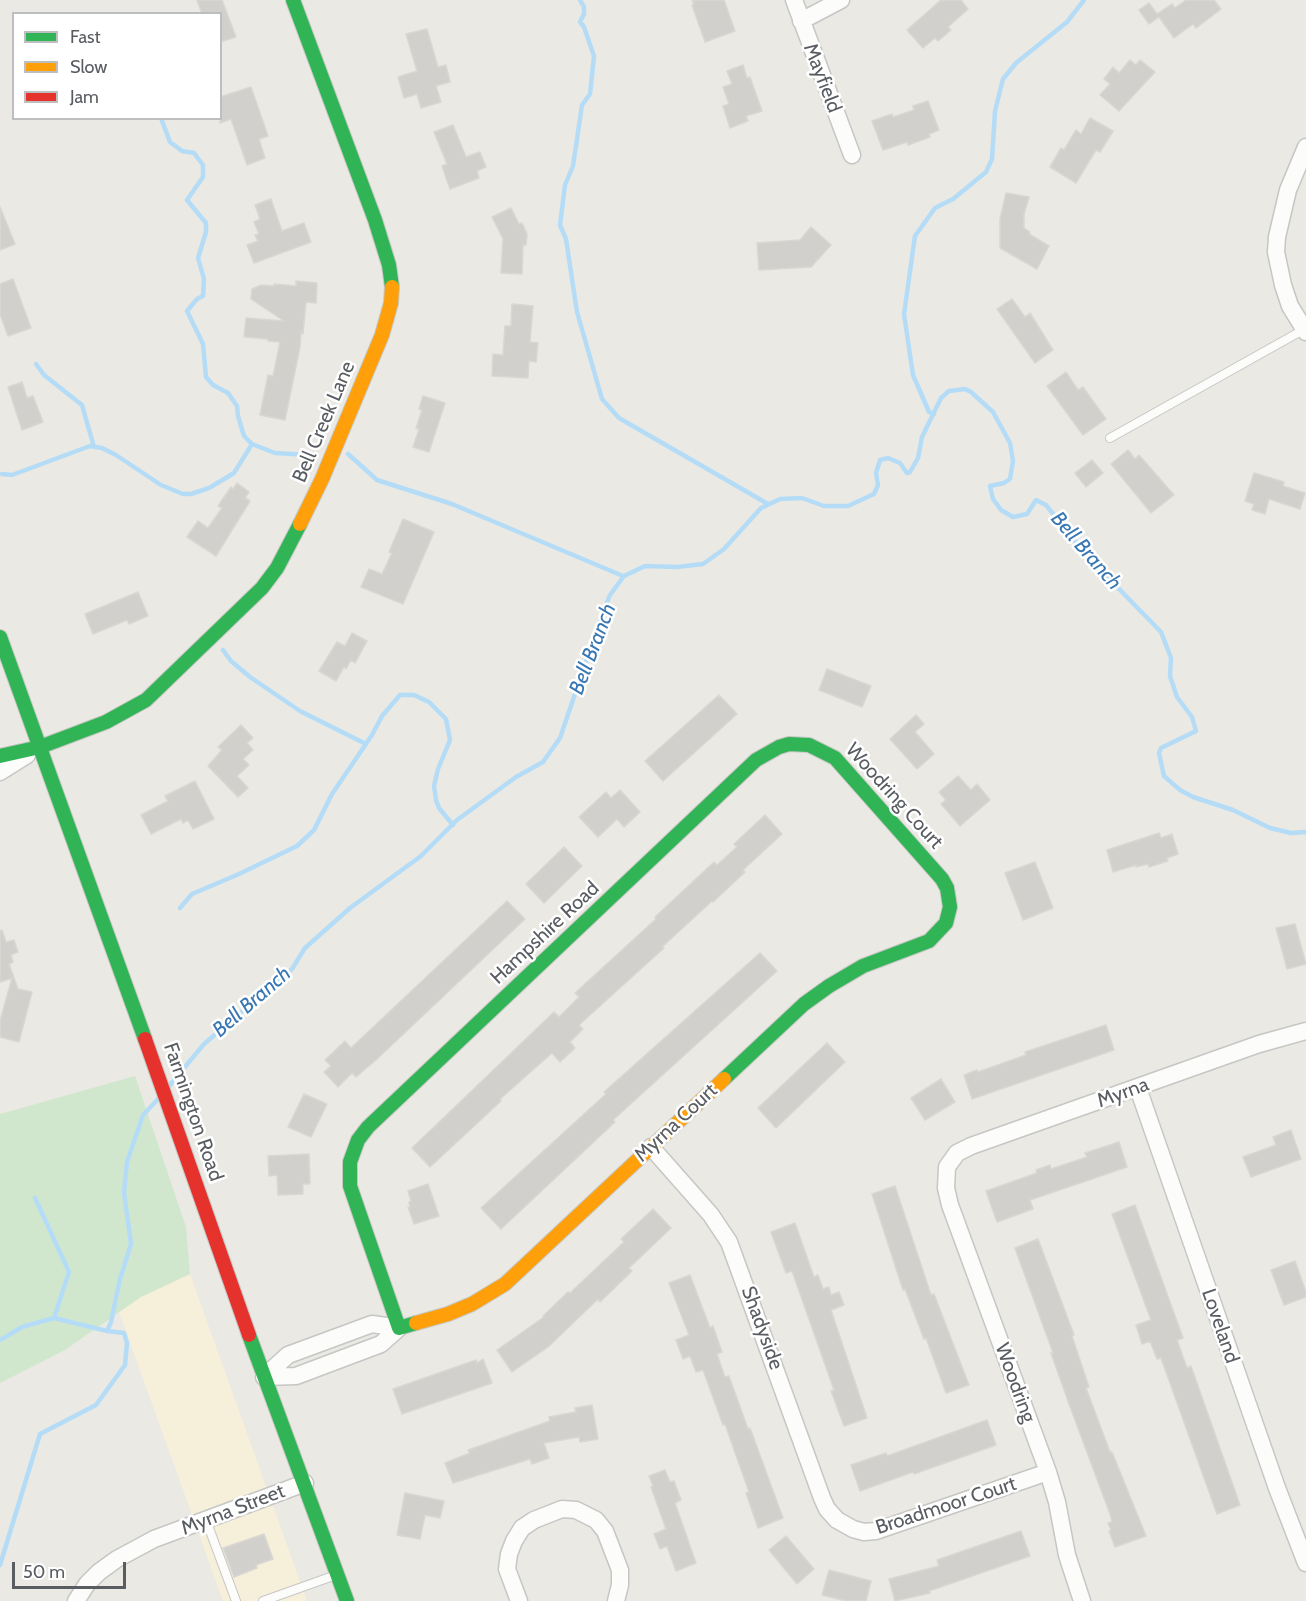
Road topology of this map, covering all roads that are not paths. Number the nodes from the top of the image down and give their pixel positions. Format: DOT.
graph roads {
  1 [pos="293,0"];
  2 [pos="794,0"];
  3 [pos="841,0"];
  4 [pos="801,21"];
  5 [pos="1306,147"];
  6 [pos="852,155"];
  7 [pos="1305,331"];
  8 [pos="1110,438"];
  9 [pos="0,637"];
  10 [pos="40,747"];
  11 [pos="0,756"];
  12 [pos="0,772"];
  13 [pos="721,794"];
  14 [pos="949,914"];
  15 [pos="1306,1031"];
  16 [pos="1138,1088"];
  17 [pos="651,1147"];
  18 [pos="947,1167"];
  19 [pos="399,1328"];
  20 [pos="264,1377"];
  21 [pos="1048,1472"];
  22 [pos="305,1483"];
  23 [pos="206,1520"];
  24 [pos="844,1525"];
  25 [pos="1306,1563"];
  26 [pos="338,1574"];
  27 [pos="76,1601"];
  28 [pos="236,1601"];
  29 [pos="264,1601"];
  30 [pos="347,1601"];
  31 [pos="519,1601"];
  32 [pos="616,1601"];
  33 [pos="1082,1601"];
  1 -- 10 [label="street, Bell Creek Lane"];
  2 -- 4 [label="street, Mayfield"];
  3 -- 4 [label="street"];
  4 -- 6 [label="street, Mayfield"];
  5 -- 7 [label="street"];
  7 -- 8 [label="lane"];
  9 -- 10 [label="street, Farmington Road"];
  10 -- 11 [label="street, Bell Creek Lane"];
  10 -- 12 [label="street"];
  10 -- 20 [label="street, Farmington Road"];
  13 -- 14 [label="street, Woodring Court"];
  13 -- 19 [label="street, Hampshire Road"];
  14 -- 17 [label="street, Myrna Court"];
  15 -- 16 [label="street, Myrna"];
  16 -- 18 [label="street, Myrna"];
  16 -- 25 [label="street, Loveland"];
  17 -- 19 [label="street, Myrna Court"];
  17 -- 24 [label="street, Shadyside"];
  18 -- 21 [label="street, Woodring"];
  19 -- 20 [label="street, Myrna Court"];
  20 -- 22 [label="street, Farmington Road"];
  21 -- 24 [label="street, Broadmoor Court"];
  21 -- 33 [label="street, Woodring"];
  22 -- 23 [label="street, Myrna Street"];
  22 -- 26 [label="street, Farmington Road"];
  23 -- 27 [label="street, Myrna Street"];
  23 -- 28 [label="lane"];
  26 -- 29 [label="lane"];
  26 -- 30 [label="street, Farmington Road"];
  31 -- 32 [label="street"];
}
